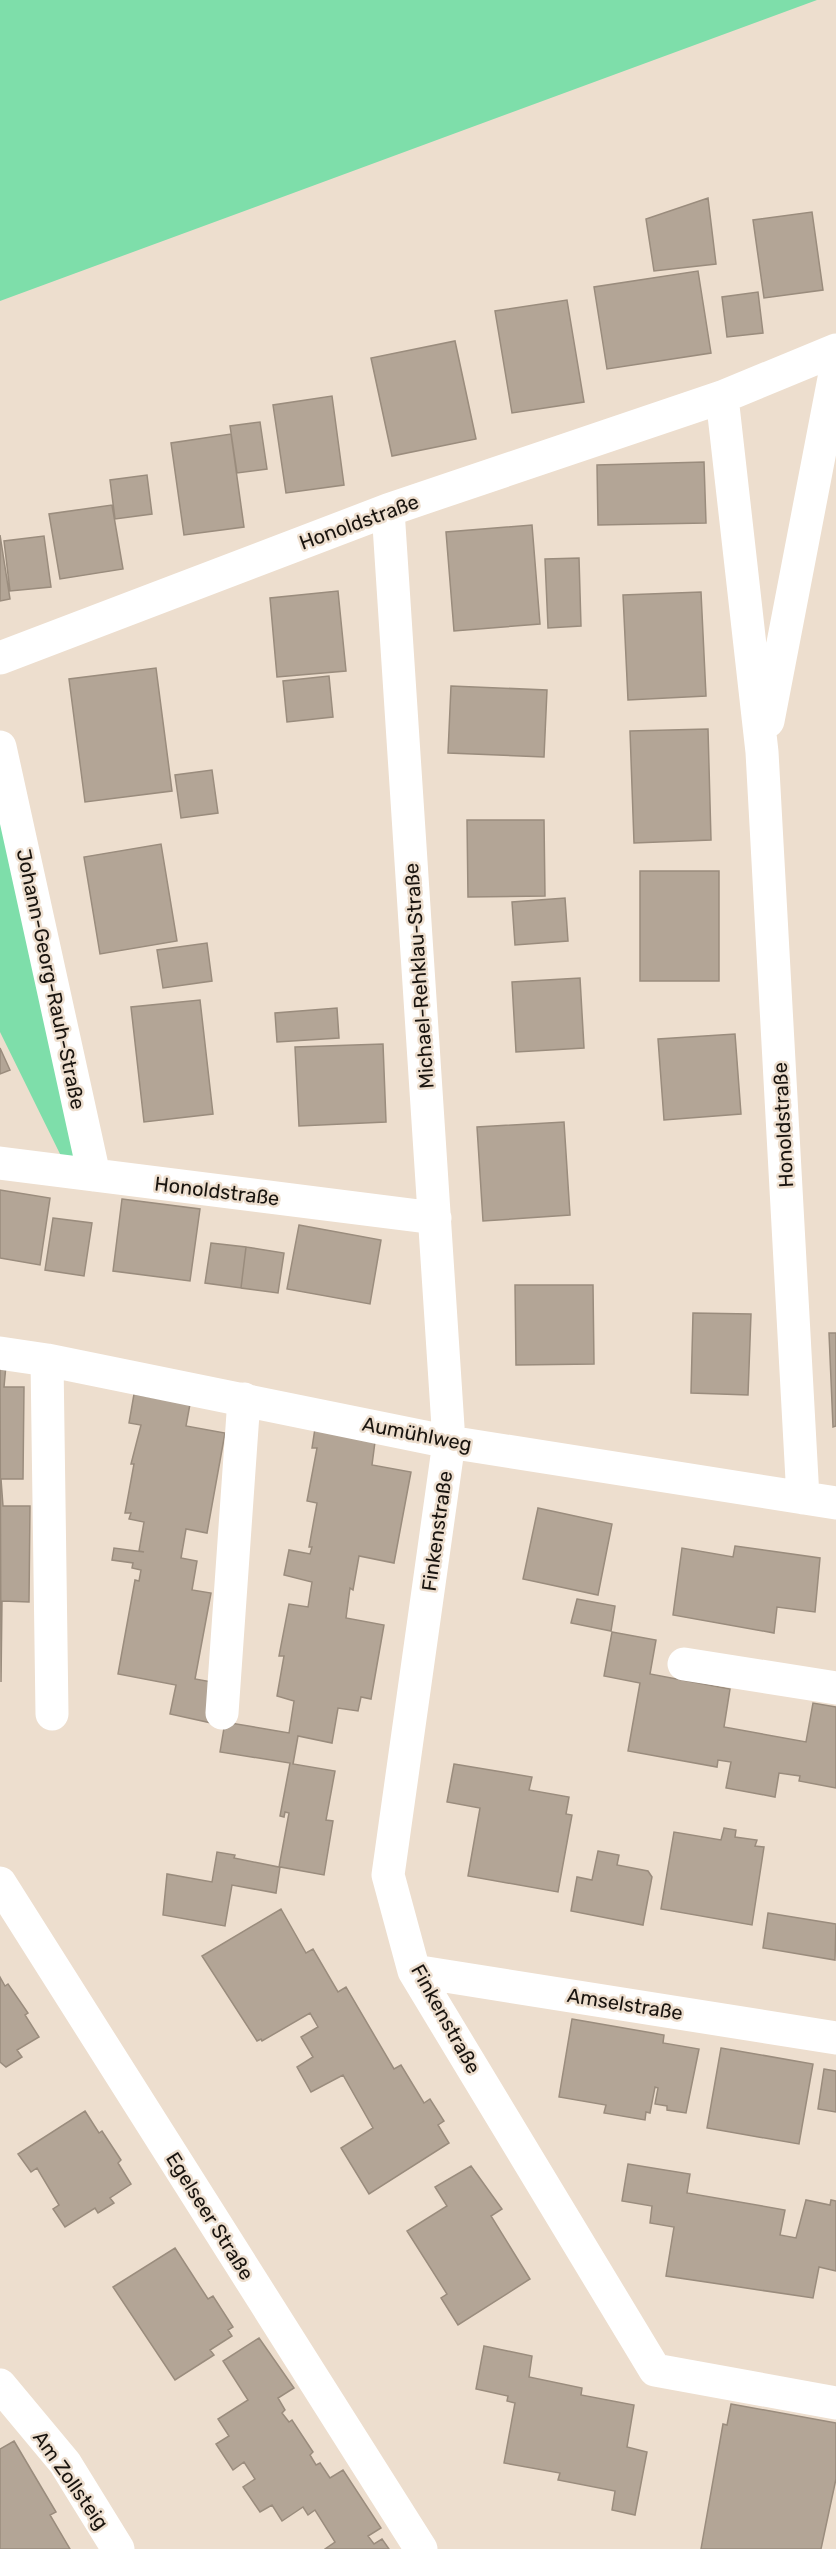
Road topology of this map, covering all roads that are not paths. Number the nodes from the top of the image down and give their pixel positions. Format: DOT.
graph roads {
  1 [pos="836,350"];
  2 [pos="836,368"];
  3 [pos="722,397"];
  4 [pos="388,510"];
  5 [pos="0,658"];
  6 [pos="0,747"];
  7 [pos="762,752"];
  8 [pos="0,1163"];
  9 [pos="94,1175"];
  10 [pos="435,1218"];
  11 [pos="0,1353"];
  12 [pos="47,1360"];
  13 [pos="244,1399"];
  14 [pos="449,1442"];
  15 [pos="803,1498"];
  16 [pos="836,1503"];
  17 [pos="684,1664"];
  18 [pos="836,1688"];
  19 [pos="222,1713"];
  20 [pos="52,1714"];
  21 [pos="2,1890"];
  22 [pos="414,1971"];
  23 [pos="836,2038"];
  24 [pos="0,2385"];
  25 [pos="836,2403"];
  26 [pos="118,2549"];
  27 [pos="421,2549"];
  1 -- 3 [label="street, Honoldstraße"];
  2 -- 7 [label="street, Honoldstraße"];
  3 -- 4 [label="street, Honoldstraße"];
  3 -- 7 [label="street, Honoldstraße"];
  4 -- 5 [label="street, Honoldstraße"];
  4 -- 10 [label="street, Michael-Rehklau-Straße"];
  6 -- 9 [label="street, Johann-Georg-Rauh-Straße"];
  7 -- 15 [label="street, Honoldstraße"];
  8 -- 9 [label="street, Honoldstraße"];
  9 -- 10 [label="street, Honoldstraße"];
  10 -- 14 [label="street, Michael-Rehklau-Straße"];
  11 -- 12 [label="street, Aumühlweg"];
  12 -- 13 [label="street, Aumühlweg"];
  12 -- 20 [label="street"];
  13 -- 14 [label="street, Aumühlweg"];
  13 -- 19 [label="street"];
  14 -- 15 [label="street, Aumühlweg"];
  14 -- 22 [label="street, Finkenstraße"];
  15 -- 16 [label="street, Aumühlweg"];
  17 -- 18 [label="street"];
  21 -- 27 [label="street, Egelseer Straße"];
  22 -- 23 [label="street, Amselstraße"];
  22 -- 25 [label="street, Finkenstraße"];
  24 -- 26 [label="street, Am Zollsteig"];
}
